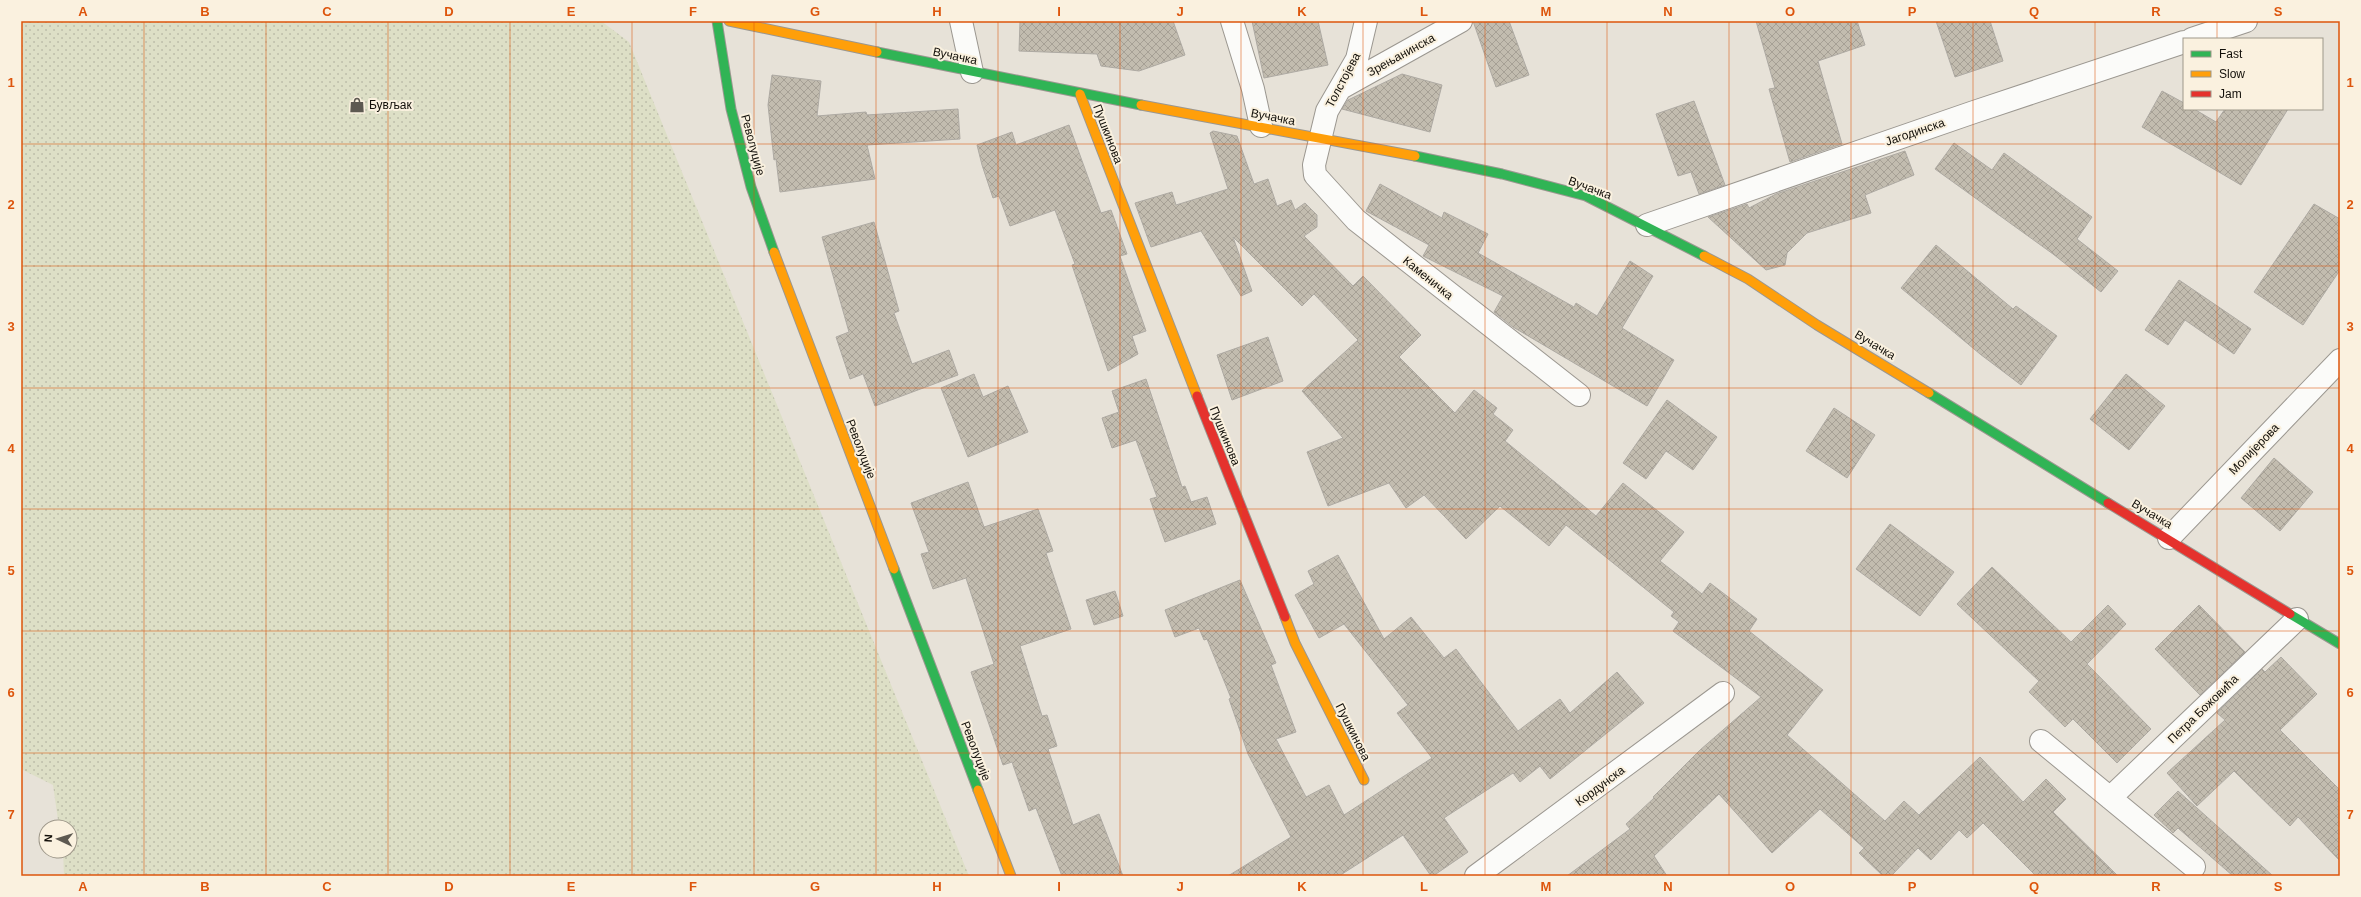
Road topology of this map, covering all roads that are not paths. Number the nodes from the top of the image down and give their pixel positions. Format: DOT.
graph roads {
  1 [pos="717,21"];
  2 [pos="728,21"];
  3 [pos="961,21"];
  4 [pos="1232,21"];
  5 [pos="1366,21"];
  6 [pos="1461,21"];
  7 [pos="2246,21"];
  8 [pos="2195,38"];
  9 [pos="2183,42"];
  10 [pos="972,72"];
  11 [pos="1341,88"];
  12 [pos="1080,94"];
  13 [pos="1261,126"];
  14 [pos="1320,138"];
  15 [pos="1647,225"];
  16 [pos="2340,360"];
  17 [pos="1579,395"];
  18 [pos="2169,538"];
  19 [pos="2297,619"];
  20 [pos="2340,644"];
  21 [pos="1723,693"];
  22 [pos="2041,741"];
  23 [pos="1364,780"];
  24 [pos="2110,798"];
  25 [pos="2194,867"];
  26 [pos="1011,876"];
  27 [pos="1476,876"];
  1 -- 26 [label="street, Револуције"];
  2 -- 10 [label="street, Вучачка"];
  3 -- 10 [label="street"];
  4 -- 13 [label="street"];
  5 -- 11 [label="street, Толстојева"];
  6 -- 11 [label="street, Зрењанинска"];
  7 -- 8 [label="street"];
  9 -- 15 [label="street, Јагодинска"];
  10 -- 12 [label="street, Вучачка"];
  11 -- 14 [label="street, Толстојева"];
  12 -- 13 [label="street, Вучачка"];
  12 -- 23 [label="street, Пушкинова"];
  13 -- 14 [label="street, Вучачка"];
  14 -- 15 [label="street, Вучачка"];
  14 -- 17 [label="street, Каменичка"];
  15 -- 18 [label="street, Вучачка"];
  16 -- 18 [label="street, Молијерова"];
  18 -- 19 [label="street, Вучачка"];
  19 -- 20 [label="street, Вучачка"];
  19 -- 24 [label="street, Петра Божовића"];
  21 -- 27 [label="street, Кордунска"];
  22 -- 24 [label="street"];
  24 -- 25 [label="street"];
}
